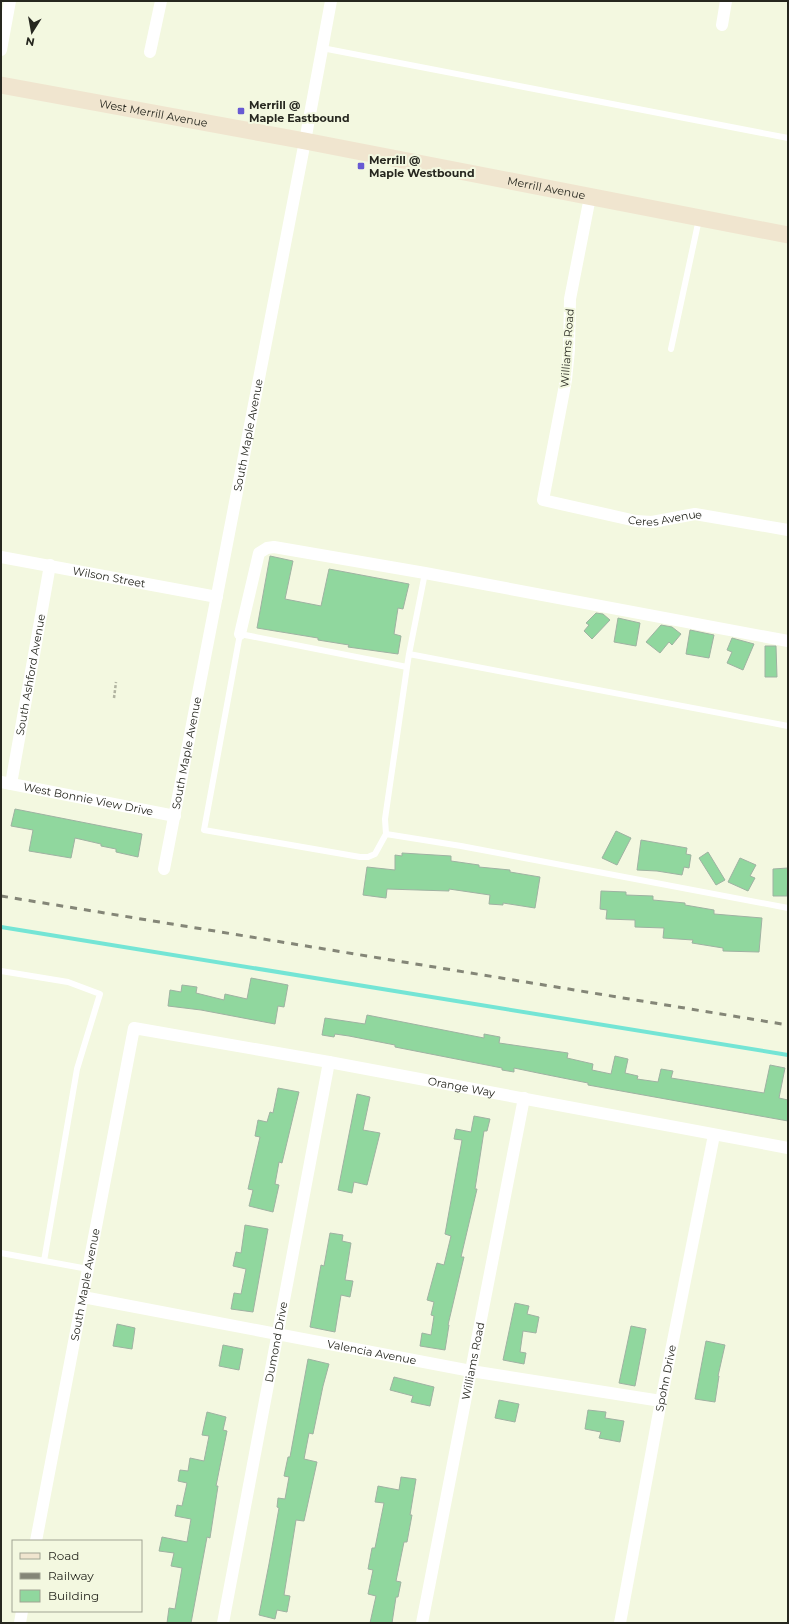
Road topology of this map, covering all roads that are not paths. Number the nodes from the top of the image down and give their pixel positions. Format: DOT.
graph roads {
  1 [pos="10,1"];
  2 [pos="161,1"];
  3 [pos="331,1"];
  4 [pos="726,1"];
  5 [pos="722,25"];
  6 [pos="322,48"];
  7 [pos="1,50"];
  8 [pos="150,52"];
  9 [pos="1,85"];
  10 [pos="788,138"];
  11 [pos="305,141"];
  12 [pos="590,197"];
  13 [pos="699,218"];
  14 [pos="788,235"];
  15 [pos="672,349"];
  16 [pos="543,500"];
  17 [pos="788,530"];
  18 [pos="1,557"];
  19 [pos="50,565"];
  20 [pos="425,573"];
  21 [pos="217,597"];
  22 [pos="240,634"];
  23 [pos="788,641"];
  24 [pos="409,654"];
  25 [pos="407,667"];
  26 [pos="788,726"];
  27 [pos="6,783"];
  28 [pos="175,816"];
  29 [pos="386,834"];
  30 [pos="164,869"];
  31 [pos="788,908"];
  32 [pos="1,971"];
  33 [pos="134,1028"];
  34 [pos="329,1062"];
  35 [pos="524,1098"];
  36 [pos="714,1135"];
  37 [pos="788,1148"];
  38 [pos="1,1253"];
  39 [pos="44,1261"];
  40 [pos="88,1269"];
  41 [pos="83,1297"];
  42 [pos="277,1334"];
  43 [pos="471,1371"];
  44 [pos="661,1401"];
  45 [pos="36,1540"];
  46 [pos="22,1612"];
  47 [pos="20,1623"];
  48 [pos="223,1623"];
  49 [pos="422,1623"];
  50 [pos="620,1623"];
  1 -- 7 [label="street"];
  2 -- 8 [label="street"];
  3 -- 6 [label="street, South Maple Avenue"];
  4 -- 5 [label="street"];
  6 -- 10 [label="lane"];
  6 -- 11 [label="street, South Maple Avenue"];
  9 -- 11 [label="main road, West Merrill Avenue"];
  11 -- 12 [label="main road, Merrill Avenue"];
  11 -- 21 [label="street, South Maple Avenue"];
  12 -- 13 [label="main road, Merrill Avenue"];
  12 -- 16 [label="street, Williams Road"];
  13 -- 14 [label="main road, Merrill Avenue"];
  13 -- 15 [label="lane"];
  16 -- 17 [label="street, Ceres Avenue"];
  18 -- 19 [label="street, Wilson Street"];
  19 -- 21 [label="street, Wilson Street"];
  19 -- 27 [label="street, South Ashford Avenue"];
  20 -- 22 [label="street"];
  20 -- 23 [label="street"];
  20 -- 24 [label="lane"];
  21 -- 28 [label="street, South Maple Avenue"];
  22 -- 25 [label="lane"];
  22 -- 29 [label="lane"];
  24 -- 25 [label="lane"];
  24 -- 26 [label="lane"];
  25 -- 29 [label="lane"];
  27 -- 28 [label="street, West Bonnie View Drive"];
  28 -- 30 [label="street, South Maple Avenue"];
  29 -- 31 [label="lane"];
  32 -- 39 [label="lane"];
  33 -- 34 [label="street, Orange Way"];
  33 -- 40 [label="street, South Maple Avenue"];
  34 -- 35 [label="street, Orange Way"];
  34 -- 42 [label="street, Dumond Drive"];
  35 -- 36 [label="street, Orange Way"];
  35 -- 43 [label="street, Williams Road"];
  36 -- 37 [label="street, Orange Way"];
  36 -- 44 [label="street, Spohn Drive"];
  38 -- 39 [label="lane"];
  39 -- 40 [label="lane"];
  40 -- 41 [label="street, South Maple Avenue"];
  41 -- 42 [label="street, Valencia Avenue"];
  41 -- 45 [label="street, South Maple Avenue"];
  42 -- 43 [label="street, Valencia Avenue"];
  42 -- 48 [label="street, Dumond Drive"];
  43 -- 44 [label="street, Valencia Avenue"];
  43 -- 49 [label="street, Williams Road"];
  44 -- 50 [label="street, Spohn Drive"];
  46 -- 47 [label="street"];
}
